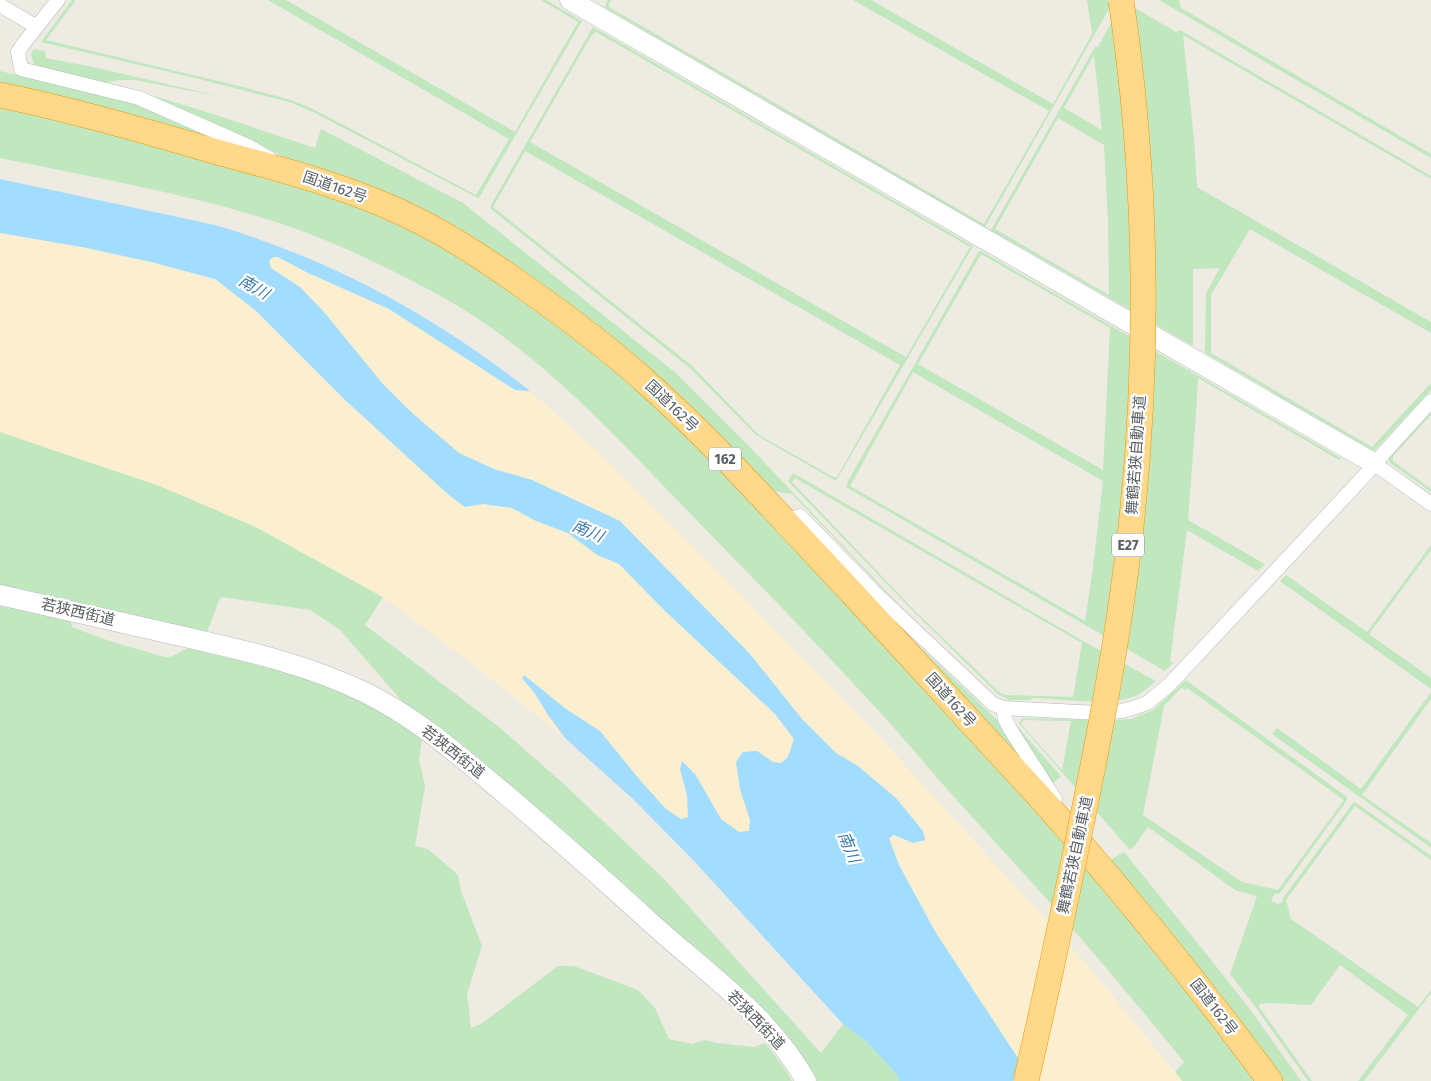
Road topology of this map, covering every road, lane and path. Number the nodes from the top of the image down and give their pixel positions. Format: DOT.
graph roads {
  1 [pos="58,0"];
  2 [pos="570,0"];
  3 [pos="1121,0"];
  4 [pos="0,5"];
  5 [pos="38,27"];
  6 [pos="0,95"];
  7 [pos="270,166"];
  8 [pos="1431,401"];
  9 [pos="1375,464"];
  10 [pos="1431,504"];
  11 [pos="784,521"];
  12 [pos="0,595"];
  13 [pos="1003,708"];
  14 [pos="1065,825"];
  15 [pos="806,1081"];
  16 [pos="1026,1081"];
  17 [pos="1270,1081"];
  1 -- 5 [label="street"];
  2 -- 9 [label="street"];
  3 -- 16 [label="highway, 舞鶴若狭自動車道 / E27, bridge"];
  4 -- 5 [label="street"];
  5 -- 7 [label="street"];
  6 -- 7 [label="highway, 国道162号 / 162"];
  7 -- 11 [label="highway, 国道162号 / 162"];
  8 -- 9 [label="street"];
  9 -- 10 [label="street"];
  9 -- 13 [label="street"];
  11 -- 13 [label="street"];
  11 -- 14 [label="highway, 国道162号 / 162"];
  12 -- 15 [label="street, 若狭西街道"];
  13 -- 14 [label="street"];
  14 -- 17 [label="highway, 国道162号 / 162"];
}
